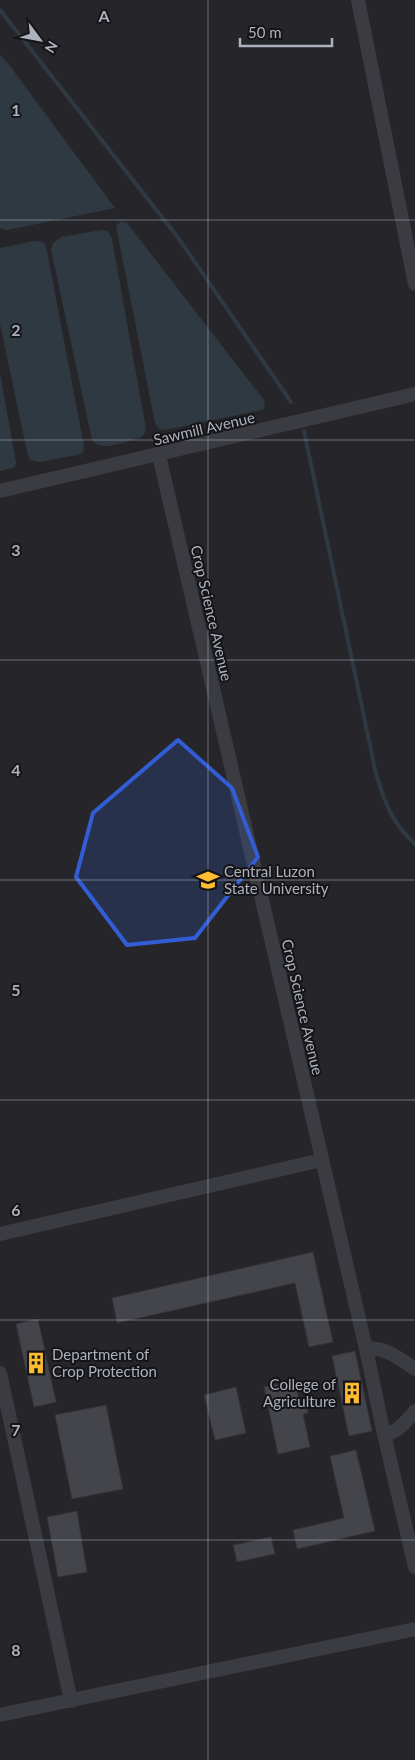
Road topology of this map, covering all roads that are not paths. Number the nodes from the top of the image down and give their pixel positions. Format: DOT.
graph roads {
  1 [pos="358,0"];
  2 [pos="415,284"];
  3 [pos="415,394"];
  4 [pos="158,455"];
  5 [pos="0,491"];
  6 [pos="322,1160"];
  7 [pos="0,1234"];
  8 [pos="366,1349"];
  9 [pos="415,1368"];
  10 [pos="0,1373"];
  11 [pos="415,1411"];
  12 [pos="384,1434"];
  13 [pos="415,1567"];
  14 [pos="415,1629"];
  15 [pos="70,1701"];
  16 [pos="0,1715"];
  1 -- 2 [label="street"];
  3 -- 4 [label="street, Sawmill Avenue"];
  4 -- 5 [label="street, Sawmill Avenue"];
  4 -- 6 [label="street, Crop Science Avenue"];
  6 -- 7 [label="street"];
  6 -- 8 [label="street, Crop Science Avenue"];
  8 -- 9 [label="street"];
  8 -- 12 [label="street, Crop Science Avenue"];
  10 -- 15 [label="street"];
  11 -- 12 [label="street"];
  12 -- 13 [label="street, Crop Science Avenue"];
  14 -- 15 [label="street"];
  15 -- 16 [label="street"];
}
